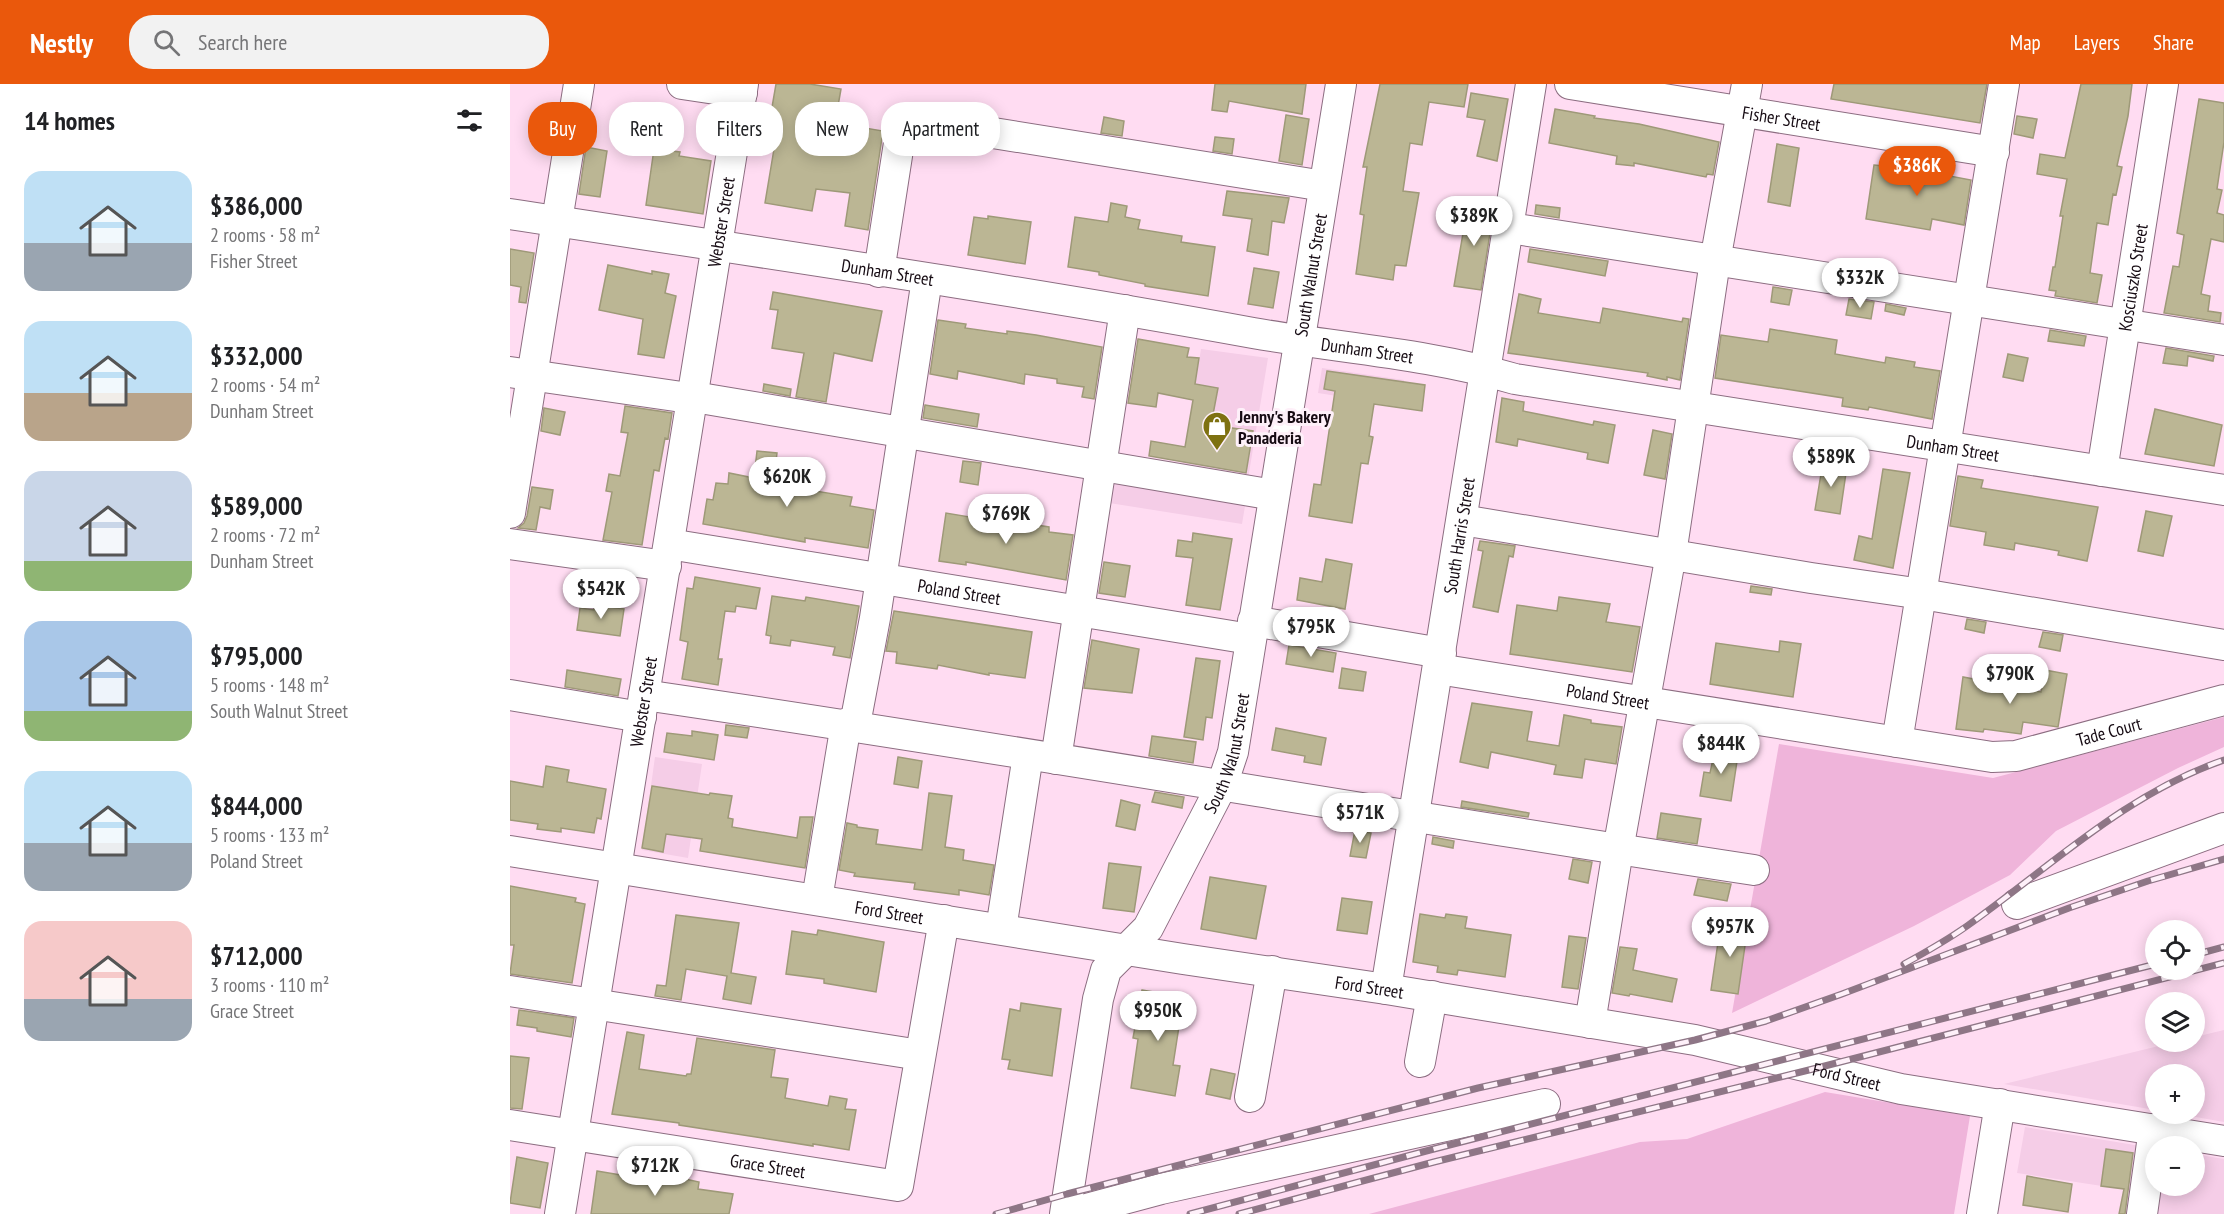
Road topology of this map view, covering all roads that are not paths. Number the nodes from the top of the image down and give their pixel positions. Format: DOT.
graph roads {
  1 [pos="579,84"];
  2 [pos="682,84"];
  3 [pos="1341,84"];
  4 [pos="1532,84"];
  5 [pos="1570,84"];
  6 [pos="1747,84"];
  7 [pos="2004,84"];
  8 [pos="2163,84"];
  9 [pos="743,88"];
  10 [pos="1743,113"];
  11 [pos="1994,152"];
  12 [pos="1324,186"];
  13 [pos="510,214"];
  14 [pos="557,221"];
  15 [pos="1510,228"];
  16 [pos="717,246"];
  17 [pos="1715,261"];
  18 [pos="879,272"];
  19 [pos="927,279"];
  20 [pos="1970,300"];
  21 [pos="1125,310"];
  22 [pos="2125,325"];
  23 [pos="2224,340"];
  24 [pos="1299,341"];
  25 [pos="1486,370"];
  26 [pos="520,373"];
  27 [pos="693,398"];
  28 [pos="1694,408"];
  29 [pos="902,431"];
  30 [pos="1946,445"];
  31 [pos="1101,466"];
  32 [pos="2103,471"];
  33 [pos="2224,490"];
  34 [pos="1274,495"];
  35 [pos="510,513"];
  36 [pos="1462,520"];
  37 [pos="510,543"];
  38 [pos="1671,554"];
  39 [pos="667,555"];
  40 [pos="880,579"];
  41 [pos="1922,594"];
  42 [pos="1080,611"];
  43 [pos="1251,630"];
  44 [pos="2224,645"];
  45 [pos="1439,661"];
  46 [pos="510,696"];
  47 [pos="2224,700"];
  48 [pos="1645,702"];
  49 [pos="643,706"];
  50 [pos="846,724"];
  51 [pos="1897,742"];
  52 [pos="1042,757"];
  53 [pos="1992,757"];
  54 [pos="1222,785"];
  55 [pos="1414,817"];
  56 [pos="2224,828"];
  57 [pos="1618,850"];
  58 [pos="510,851"];
  59 [pos="616,869"];
  60 [pos="1754,870"];
  61 [pos="817,899"];
  62 [pos="2017,904"];
  63 [pos="944,920"];
  64 [pos="1001,929"];
  65 [pos="1129,949"];
  66 [pos="1272,971"];
  67 [pos="1386,989"];
  68 [pos="510,991"];
  69 [pos="1432,996"];
  70 [pos="594,1005"];
  71 [pos="1590,1023"];
  72 [pos="920,1055"];
  73 [pos="1420,1062"];
  74 [pos="1250,1097"];
  75 [pos="1545,1104"];
  76 [pos="2000,1104"];
  77 [pos="510,1125"];
  78 [pos="2154,1129"];
  79 [pos="573,1135"];
  80 [pos="2224,1141"];
  81 [pos="560,1214"];
  82 [pos="1066,1214"];
  83 [pos="1982,1214"];
  84 [pos="2142,1214"];
  1 -- 14 [label="street"];
  2 -- 9 [label="street"];
  3 -- 12 [label="street, South Walnut Street"];
  4 -- 15 [label="street, South Harris Street"];
  5 -- 10 [label="street, Fisher Street"];
  6 -- 10 [label="street"];
  7 -- 11 [label="street"];
  8 -- 22 [label="street, Kosciuszko Street"];
  9 -- 16 [label="street, Webster Street"];
  10 -- 11 [label="street, Fisher Street"];
  10 -- 17 [label="street"];
  11 -- 20 [label="street"];
  12 -- 18 [label="street"];
  12 -- 24 [label="street, South Walnut Street"];
  13 -- 14 [label="street, Dunham Street"];
  14 -- 16 [label="street, Dunham Street"];
  14 -- 26 [label="street"];
  15 -- 17 [label="street"];
  15 -- 25 [label="street, South Harris Street"];
  16 -- 18 [label="street, Dunham Street"];
  16 -- 27 [label="street, Webster Street"];
  17 -- 20 [label="street"];
  17 -- 28 [label="street"];
  18 -- 19 [label="street, Dunham Street"];
  19 -- 21 [label="street, Dunham Street"];
  19 -- 29 [label="street"];
  20 -- 22 [label="street"];
  20 -- 30 [label="street"];
  21 -- 24 [label="street, Dunham Street"];
  21 -- 31 [label="street"];
  22 -- 23 [label="street"];
  22 -- 32 [label="street, Kosciuszko Street"];
  24 -- 25 [label="street, Dunham Street"];
  24 -- 34 [label="street, South Walnut Street"];
  25 -- 28 [label="street, Dunham Street"];
  25 -- 36 [label="street, South Harris Street"];
  26 -- 27 [label="street"];
  26 -- 35 [label="street"];
  27 -- 29 [label="street"];
  27 -- 39 [label="street, Webster Street"];
  28 -- 30 [label="street, Dunham Street"];
  28 -- 38 [label="street"];
  29 -- 31 [label="street"];
  29 -- 40 [label="street"];
  30 -- 32 [label="street, Dunham Street"];
  30 -- 41 [label="street"];
  31 -- 34 [label="street"];
  31 -- 42 [label="street"];
  32 -- 33 [label="street, Dunham Street"];
  34 -- 43 [label="street, South Walnut Street"];
  36 -- 38 [label="street"];
  36 -- 45 [label="street, South Harris Street"];
  37 -- 39 [label="street, Poland Street"];
  38 -- 41 [label="street"];
  38 -- 48 [label="street"];
  39 -- 40 [label="street, Poland Street"];
  39 -- 49 [label="street, Webster Street"];
  40 -- 42 [label="street, Poland Street"];
  40 -- 50 [label="street"];
  41 -- 44 [label="street"];
  41 -- 51 [label="street"];
  42 -- 43 [label="street, Poland Street"];
  42 -- 52 [label="street"];
  43 -- 45 [label="street, Poland Street"];
  43 -- 54 [label="street, South Walnut Street"];
  45 -- 48 [label="street, Poland Street"];
  45 -- 55 [label="street, South Harris Street"];
  46 -- 49 [label="street"];
  47 -- 53 [label="street, Tade Court"];
  48 -- 51 [label="street, Poland Street"];
  48 -- 57 [label="street"];
  49 -- 50 [label="street"];
  49 -- 59 [label="street, Webster Street"];
  50 -- 52 [label="street"];
  50 -- 61 [label="street"];
  51 -- 53 [label="street, Poland Street"];
  52 -- 54 [label="street"];
  52 -- 64 [label="street"];
  54 -- 55 [label="street"];
  54 -- 65 [label="street, South Walnut Street"];
  55 -- 57 [label="street"];
  55 -- 67 [label="street, South Harris Street"];
  56 -- 62 [label="street"];
  57 -- 60 [label="street"];
  57 -- 71 [label="street"];
  58 -- 59 [label="street, Ford Street"];
  59 -- 61 [label="street, Ford Street"];
  59 -- 70 [label="street, Webster Street"];
  61 -- 63 [label="street, Ford Street"];
  63 -- 64 [label="street, Ford Street"];
  63 -- 72 [label="street"];
  64 -- 65 [label="street, Ford Street"];
  65 -- 66 [label="street, Ford Street"];
  65 -- 82 [label="street, South Walnut Street"];
  66 -- 67 [label="street, Ford Street"];
  66 -- 74 [label="street"];
  67 -- 69 [label="street, Ford Street"];
  68 -- 70 [label="street"];
  69 -- 71 [label="street, Ford Street"];
  69 -- 73 [label="street"];
  70 -- 72 [label="street"];
  70 -- 79 [label="street, Webster Street"];
  71 -- 76 [label="street, Ford Street"];
  72 -- 79 [label="street, Grace Street"];
  75 -- 82 [label="street"];
  76 -- 78 [label="street, Ford Street"];
  76 -- 83 [label="street"];
  77 -- 79 [label="street, Grace Street"];
  78 -- 80 [label="street, Ford Street"];
  78 -- 84 [label="street"];
  79 -- 81 [label="street, Webster Street"];
}
